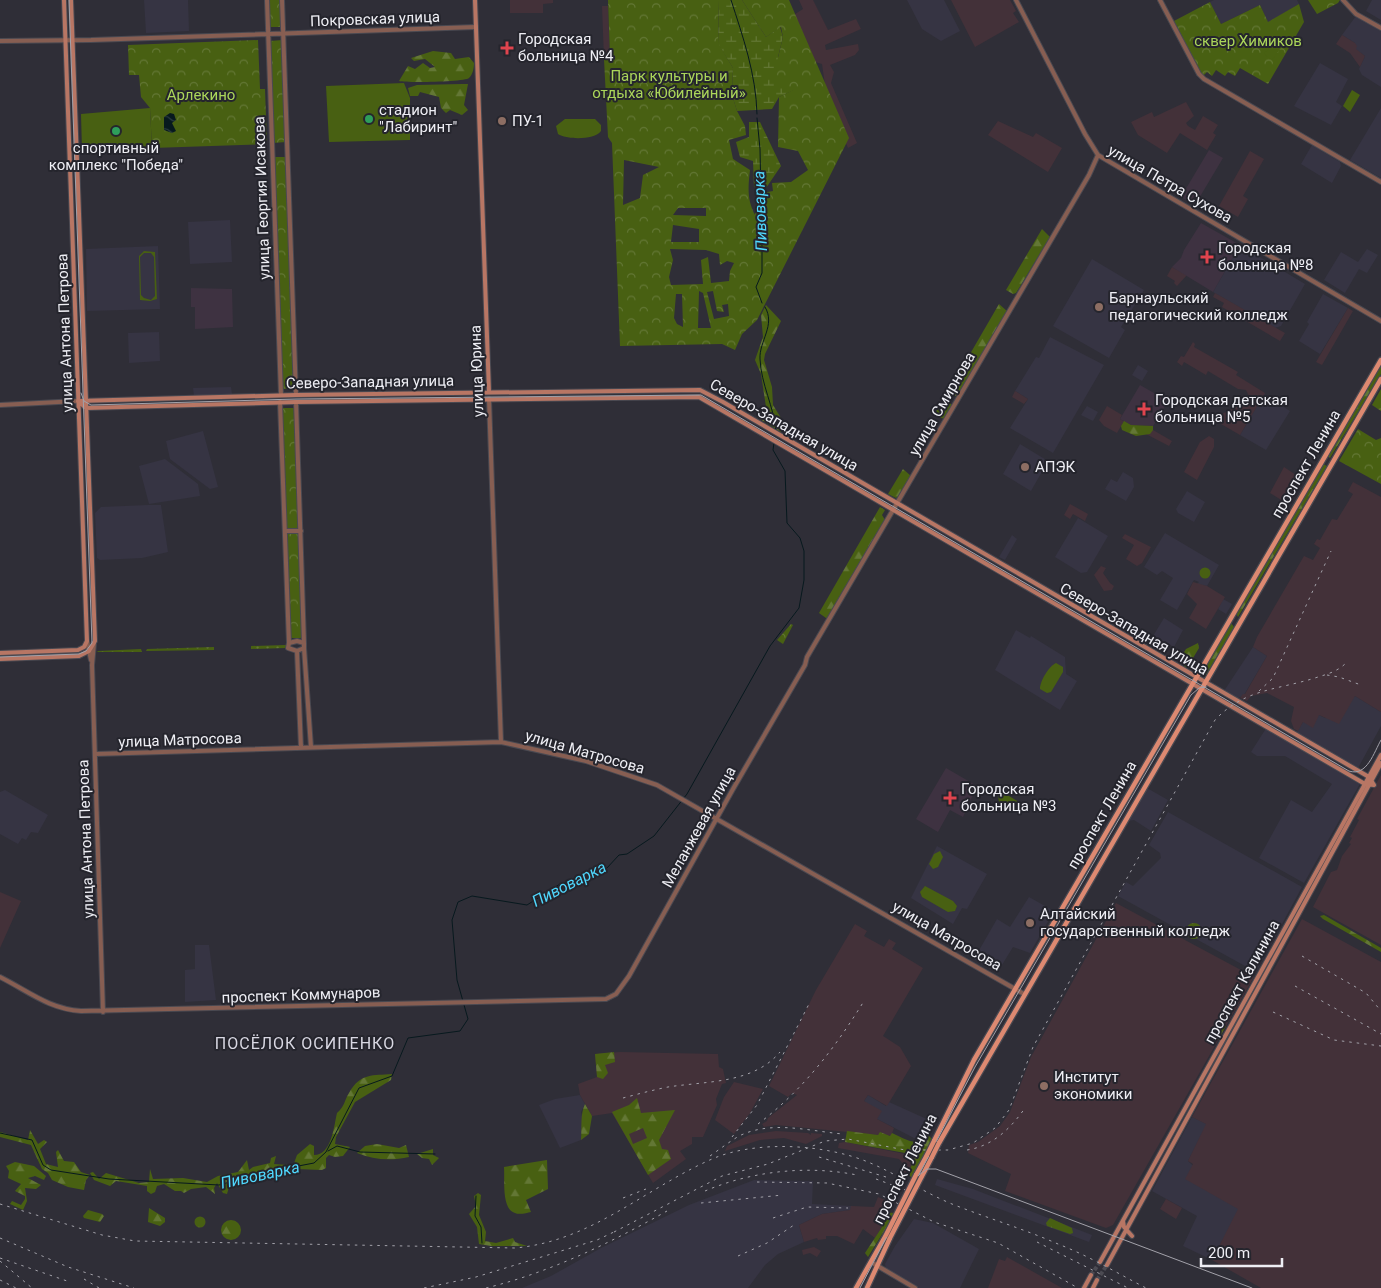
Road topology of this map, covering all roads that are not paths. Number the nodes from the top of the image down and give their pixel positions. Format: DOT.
graph roads {
  1 [pos="64,0"];
  2 [pos="71,0"];
  3 [pos="267,0"];
  4 [pos="282,0"];
  5 [pos="475,0"];
  6 [pos="1016,0"];
  7 [pos="1160,0"];
  8 [pos="1344,1"];
  9 [pos="476,27"];
  10 [pos="1381,28"];
  11 [pos="283,33"];
  12 [pos="268,34"];
  13 [pos="66,40"];
  14 [pos="72,40"];
  15 [pos="0,41"];
  16 [pos="1098,154"];
  17 [pos="1381,182"];
  18 [pos="1381,321"];
  19 [pos="1381,360"];
  20 [pos="1381,379"];
  21 [pos="488,392"];
  22 [pos="296,394"];
  23 [pos="281,395"];
  24 [pos="489,399"];
  25 [pos="78,401"];
  26 [pos="86,401"];
  27 [pos="280,402"];
  28 [pos="296,402"];
  29 [pos="0,405"];
  30 [pos="86,408"];
  31 [pos="1324,458"];
  32 [pos="1332,463"];
  33 [pos="898,504"];
  34 [pos="894,510"];
  35 [pos="301,531"];
  36 [pos="286,532"];
  37 [pos="1231,618"];
  38 [pos="1239,623"];
  39 [pos="88,641"];
  40 [pos="95,641"];
  41 [pos="289,643"];
  42 [pos="304,643"];
  43 [pos="304,648"];
  44 [pos="296,650"];
  45 [pos="89,651"];
  46 [pos="0,653"];
  47 [pos="0,659"];
  48 [pos="92,665"];
  49 [pos="805,665"];
  50 [pos="1196,678"];
  51 [pos="1204,682"];
  52 [pos="1192,684"];
  53 [pos="1201,689"];
  54 [pos="1246,706"];
  55 [pos="1242,713"];
  56 [pos="1288,731"];
  57 [pos="1164,732"];
  58 [pos="1173,736"];
  59 [pos="1285,738"];
  60 [pos="501,742"];
  61 [pos="311,747"];
  62 [pos="301,748"];
  63 [pos="95,754"];
  64 [pos="1381,755"];
  65 [pos="1381,763"];
  66 [pos="1369,782"];
  67 [pos="717,818"];
  68 [pos="1079,879"];
  69 [pos="1088,884"];
  70 [pos="1307,886"];
  71 [pos="1311,890"];
  72 [pos="1260,977"];
  73 [pos="0,978"];
  74 [pos="1015,989"];
  75 [pos="1024,994"];
  76 [pos="610,998"];
  77 [pos="103,1012"];
  78 [pos="972,1064"];
  79 [pos="980,1069"];
  80 [pos="936,1142"];
  81 [pos="1123,1221"];
  82 [pos="1126,1231"];
  83 [pos="888,1236"];
  84 [pos="1132,1236"];
  85 [pos="871,1262"];
  86 [pos="1100,1262"];
  87 [pos="1107,1265"];
  88 [pos="878,1266"];
  89 [pos="1091,1275"];
  90 [pos="1097,1280"];
  91 [pos="856,1288"];
  92 [pos="867,1288"];
  93 [pos="915,1288"];
  94 [pos="1084,1288"];
  95 [pos="1093,1288"];
  1 -- 13 [label="main road, улица Антона Петрова"];
  2 -- 14 [label="main road, улица Антона Петрова"];
  3 -- 12 [label="street, улица Георгия Исакова"];
  4 -- 11 [label="street, улица Георгия Исакова"];
  5 -- 9 [label="main road, улица Юрина"];
  6 -- 16 [label="street, улица Петра Сухова"];
  7 -- 17 [label="street"];
  8 -- 10 [label="street"];
  9 -- 11 [label="street, Покровская улица"];
  9 -- 21 [label="main road, улица Юрина"];
  11 -- 12 [label="street, Покровская улица"];
  11 -- 22 [label="street, улица Георгия Исакова"];
  12 -- 14 [label="street, Покровская улица"];
  12 -- 23 [label="street, улица Георгия Исакова"];
  13 -- 14 [label="street, Покровская улица"];
  13 -- 15 [label="street, Покровская улица"];
  13 -- 25 [label="main road, улица Антона Петрова"];
  14 -- 26 [label="main road, улица Антона Петрова"];
  16 -- 18 [label="street, улица Петра Сухова"];
  16 -- 33 [label="street, улица Смирнова"];
  19 -- 31 [label="main road, проспект Ленина"];
  20 -- 32 [label="main road, проспект Ленина"];
  21 -- 22 [label="main road, Северо-Западная улица"];
  21 -- 24 [label="main road, улица Юрина"];
  21 -- 33 [label="main road, Северо-Западная улица"];
  22 -- 23 [label="main road, Северо-Западная улица"];
  23 -- 26 [label="main road, Северо-Западная улица"];
  24 -- 28 [label="main road, Северо-Западная улица"];
  24 -- 34 [label="main road, Северо-Западная улица"];
  24 -- 60 [label="street, улица Юрина"];
  25 -- 26 [label="main road, Северо-Западная улица"];
  25 -- 29 [label="street, Северо-Западная улица"];
  25 -- 30 [label="main road"];
  25 -- 39 [label="main road, улица Антона Петрова"];
  26 -- 30 [label="main road, улица Антона Петрова"];
  27 -- 28 [label="main road, Северо-Западная улица"];
  27 -- 30 [label="main road, Северо-Западная улица"];
  27 -- 36 [label="street"];
  28 -- 35 [label="street"];
  30 -- 40 [label="main road, улица Антона Петрова"];
  31 -- 32 [label="main road"];
  31 -- 37 [label="main road, проспект Ленина"];
  32 -- 38 [label="main road, проспект Ленина"];
  33 -- 34 [label="street, улица Смирнова"];
  33 -- 50 [label="main road, Северо-Западная улица"];
  34 -- 49 [label="street, улица Смирнова"];
  34 -- 52 [label="main road, Северо-Западная улица"];
  35 -- 36 [label="street"];
  35 -- 42 [label="street"];
  36 -- 41 [label="street"];
  37 -- 38 [label="main road"];
  37 -- 50 [label="main road, проспект Ленина"];
  38 -- 51 [label="main road, проспект Ленина"];
  39 -- 45 [label="street, улица Антона Петрова"];
  39 -- 46 [label="main road"];
  40 -- 45 [label="main road"];
  40 -- 48 [label="street, улица Антона Петрова"];
  41 -- 42 [label="street"];
  41 -- 44 [label="street"];
  42 -- 43 [label="street"];
  43 -- 44 [label="street"];
  43 -- 61 [label="street"];
  44 -- 62 [label="street"];
  45 -- 47 [label="main road"];
  45 -- 48 [label="street, улица Антона Петрова"];
  48 -- 63 [label="street, улица Антона Петрова"];
  49 -- 67 [label="street, Меланжевая улица"];
  50 -- 51 [label="main road, Северо-Западная улица"];
  50 -- 52 [label="main road, проспект Ленина"];
  51 -- 53 [label="main road, проспект Ленина"];
  51 -- 54 [label="main road, Северо-Западная улица"];
  52 -- 53 [label="main road, Северо-Западная улица"];
  52 -- 57 [label="main road, проспект Ленина"];
  53 -- 55 [label="main road, Северо-Западная улица"];
  53 -- 58 [label="main road, проспект Ленина"];
  54 -- 55 [label="main road"];
  54 -- 56 [label="main road, Северо-Западная улица"];
  55 -- 59 [label="main road, Северо-Западная улица"];
  56 -- 59 [label="main road"];
  56 -- 66 [label="main road, Северо-Западная улица"];
  57 -- 58 [label="main road"];
  57 -- 68 [label="main road, проспект Ленина"];
  58 -- 69 [label="main road, проспект Ленина"];
  59 -- 66 [label="main road, Северо-Западная улица"];
  60 -- 61 [label="street, улица Матросова"];
  60 -- 67 [label="street, улица Матросова"];
  61 -- 62 [label="street, улица Матросова"];
  62 -- 63 [label="street, улица Матросова"];
  63 -- 77 [label="street, улица Антона Петрова"];
  64 -- 66 [label="main road, проспект Калинина"];
  65 -- 66 [label="main road, проспект Калинина"];
  66 -- 70 [label="main road, проспект Калинина"];
  66 -- 71 [label="main road, проспект Калинина"];
  67 -- 74 [label="street, улица Матросова"];
  67 -- 76 [label="street, Меланжевая улица"];
  68 -- 69 [label="main road"];
  68 -- 74 [label="main road, проспект Ленина"];
  69 -- 75 [label="main road, проспект Ленина"];
  70 -- 71 [label="main road"];
  70 -- 72 [label="main road, проспект Калинина"];
  71 -- 72 [label="main road, проспект Калинина"];
  72 -- 81 [label="main road, проспект Калинина"];
  72 -- 82 [label="main road, проспект Калинина"];
  73 -- 77 [label="street, проспект Коммунаров"];
  74 -- 75 [label="street, улица Матросова"];
  74 -- 78 [label="main road, проспект Ленина"];
  75 -- 79 [label="main road, проспект Ленина"];
  76 -- 77 [label="street, проспект Коммунаров"];
  78 -- 79 [label="main road"];
  78 -- 80 [label="main road, проспект Ленина"];
  79 -- 80 [label="main road, проспект Ленина"];
  80 -- 83 [label="main road, проспект Ленина, bridge"];
  81 -- 82 [label="main road"];
  81 -- 86 [label="main road, проспект Калинина"];
  82 -- 84 [label="main road"];
  82 -- 87 [label="main road, проспект Калинина"];
  83 -- 85 [label="main road, проспект Ленина"];
  83 -- 88 [label="main road, проспект Ленина"];
  85 -- 88 [label="street"];
  85 -- 91 [label="main road, проспект Ленина"];
  88 -- 92 [label="main road, проспект Ленина"];
  88 -- 93 [label="street"];
  89 -- 94 [label="main road"];
  90 -- 95 [label="main road"];
}
